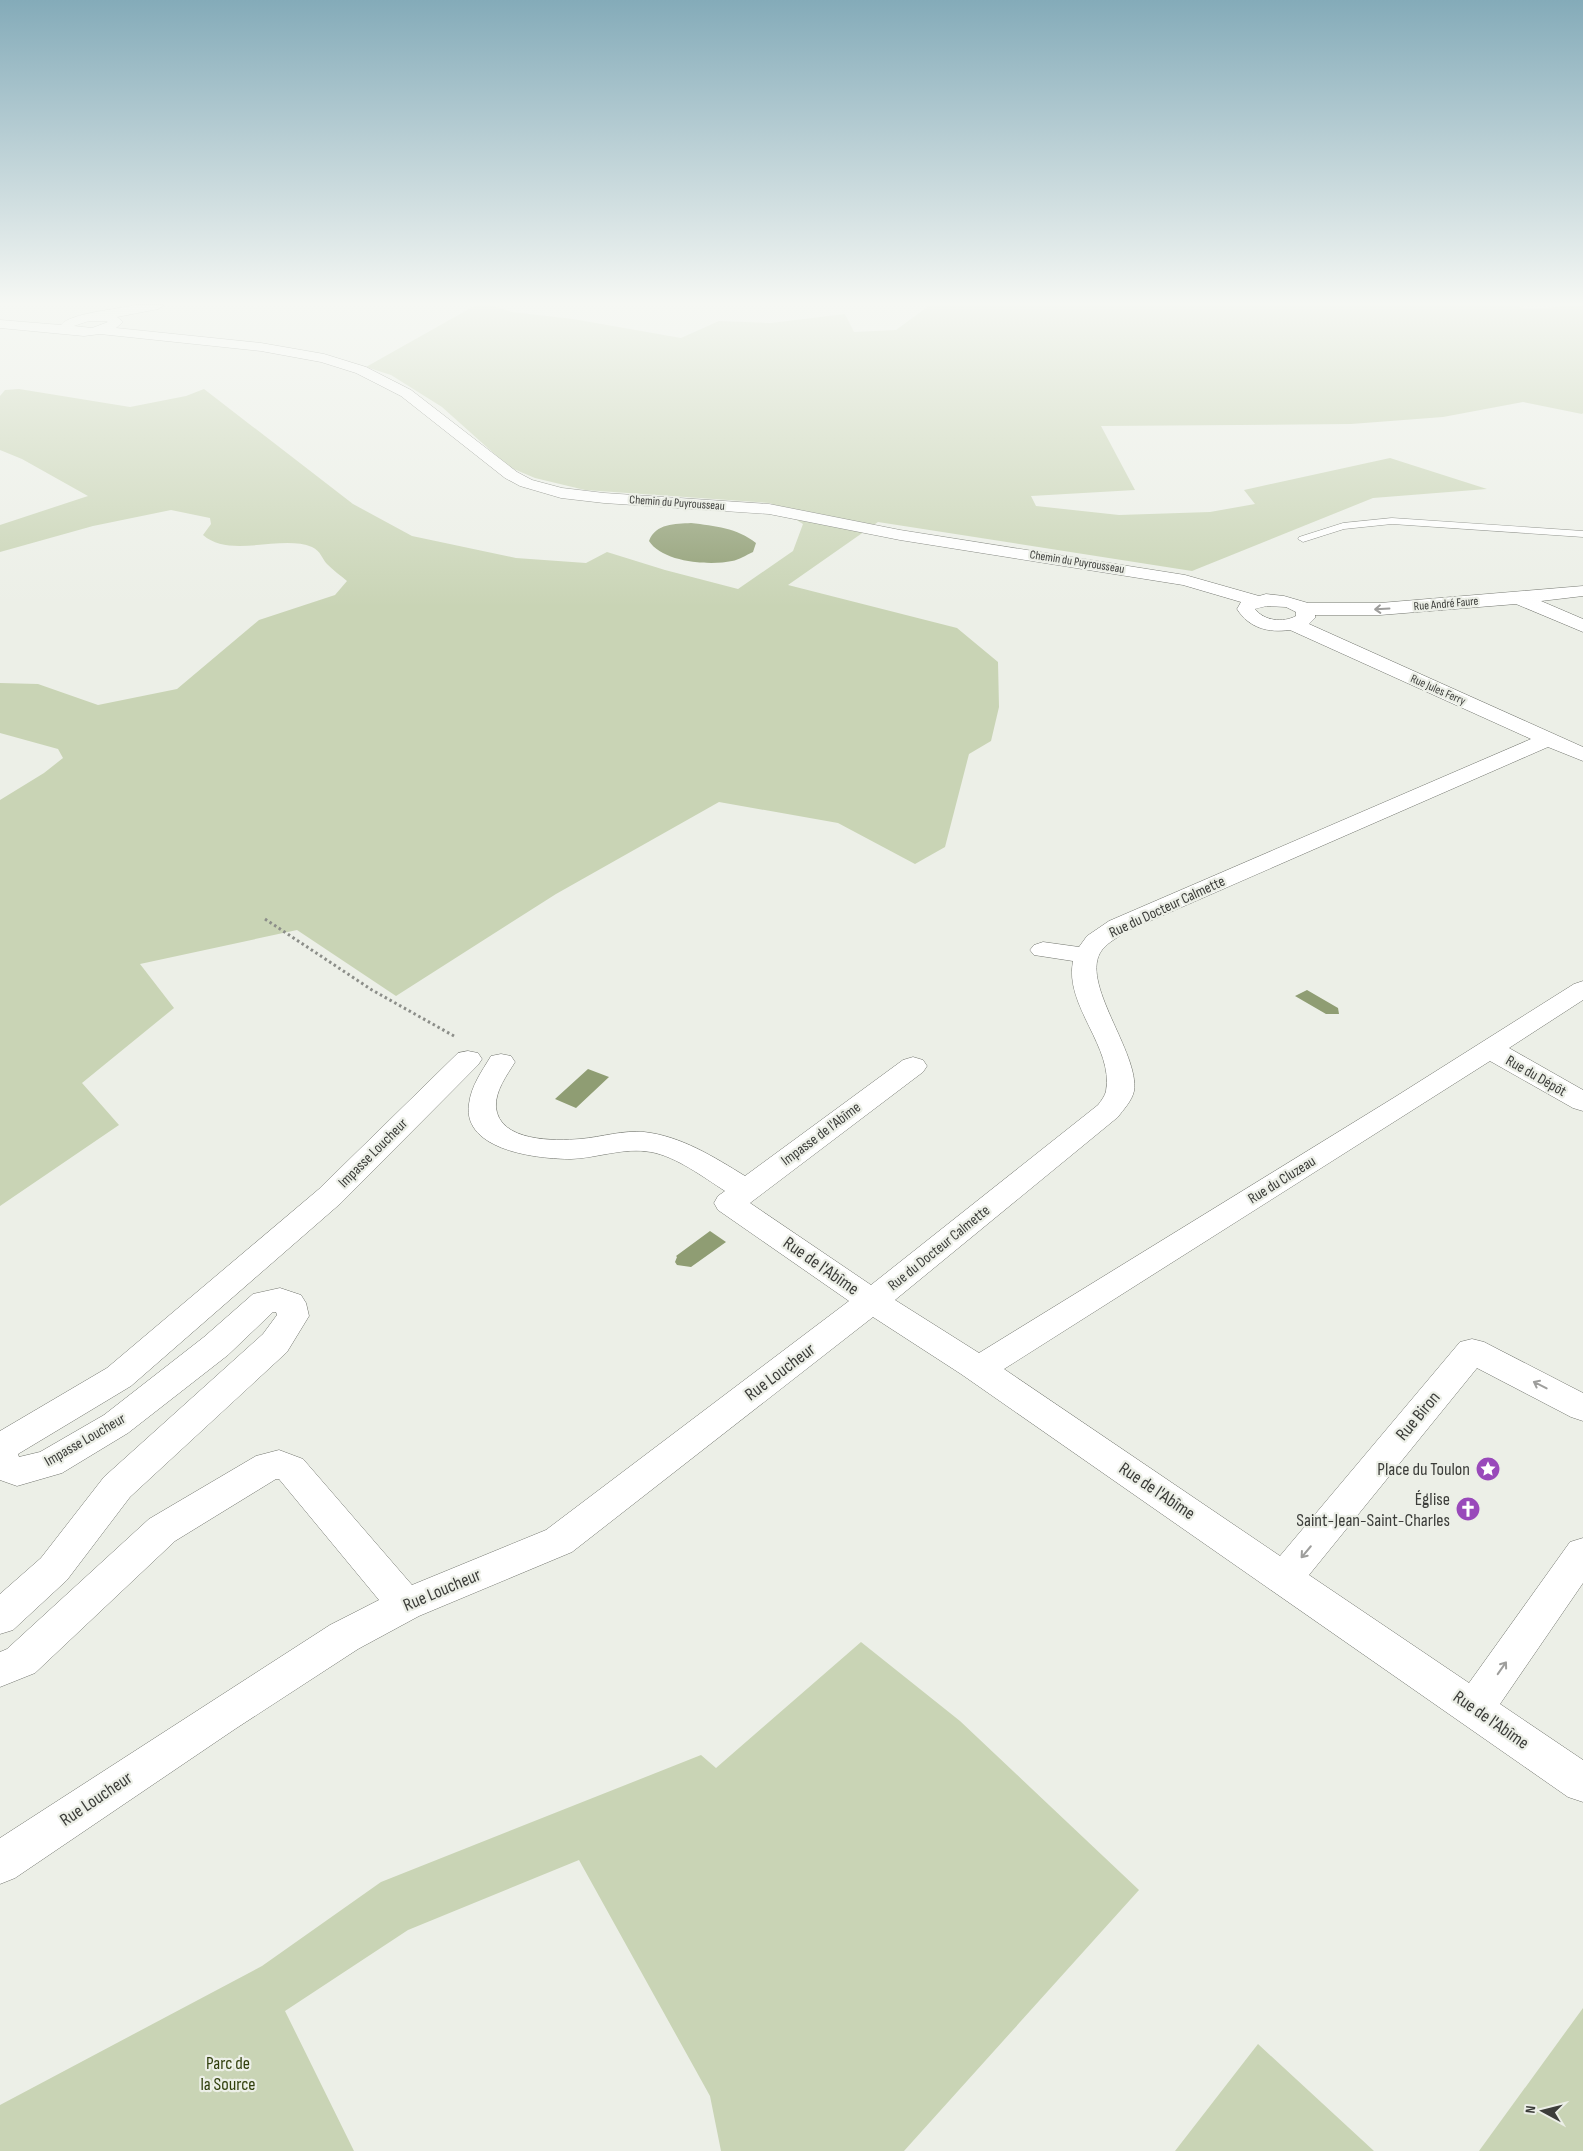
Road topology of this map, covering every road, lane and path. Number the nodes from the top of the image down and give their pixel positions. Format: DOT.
graph roads {
  1 [pos="422,405"];
  2 [pos="1583,534"];
  3 [pos="1302,539"];
  4 [pos="1583,591"];
  5 [pos="1518,598"];
  6 [pos="1299,616"];
  7 [pos="1583,626"];
  8 [pos="1547,740"];
  9 [pos="1583,756"];
  10 [pos="265,919"];
  11 [pos="1042,950"];
  12 [pos="1086,955"];
  13 [pos="1583,989"];
  14 [pos="1490,1049"];
  15 [pos="468,1059"];
  16 [pos="501,1062"];
  17 [pos="913,1066"];
  18 [pos="1583,1102"];
  19 [pos="737,1197"];
  20 [pos="872,1302"];
  21 [pos="979,1369"];
  22 [pos="1583,1408"];
  23 [pos="1583,1553"];
  24 [pos="1284,1578"];
  25 [pos="406,1605"];
  26 [pos="0,1618"];
  27 [pos="0,1670"];
  28 [pos="1474,1708"];
  29 [pos="1583,1783"];
  30 [pos="0,1863"];
  1 -- 6 [label="street, Chemin du Puyrousseau"];
  2 -- 3 [label="lane"];
  4 -- 5 [label="street"];
  5 -- 6 [label="street, Rue André Faure, one-way"];
  5 -- 7 [label="street, Rue André Faure"];
  6 -- 8 [label="street, Rue Jules Ferry"];
  8 -- 9 [label="street, Rue Jules Ferry"];
  8 -- 12 [label="street, Rue du Docteur Calmette"];
  10 -- 16 [label="path"];
  11 -- 12 [label="street"];
  12 -- 20 [label="street, Rue du Docteur Calmette"];
  13 -- 14 [label="street, Rue du Cluzeau"];
  14 -- 18 [label="street, Rue du Dépôt"];
  14 -- 21 [label="street, Rue du Cluzeau"];
  15 -- 26 [label="street, Impasse Loucheur"];
  16 -- 19 [label="street, Rue de l'Abîme"];
  17 -- 19 [label="street, Impasse de l'Abîme"];
  19 -- 20 [label="street, Rue de l'Abîme"];
  20 -- 21 [label="street, Rue de l'Abîme"];
  20 -- 25 [label="street, Rue Loucheur"];
  21 -- 24 [label="street, Rue de l'Abîme"];
  22 -- 24 [label="street, Rue Biron, one-way"];
  28 -- 23 [label="street, one-way"];
  24 -- 28 [label="street, Rue de l'Abîme"];
  25 -- 27 [label="street"];
  25 -- 30 [label="street, Rue Loucheur"];
  28 -- 29 [label="street, Rue de l'Abîme"];
}
